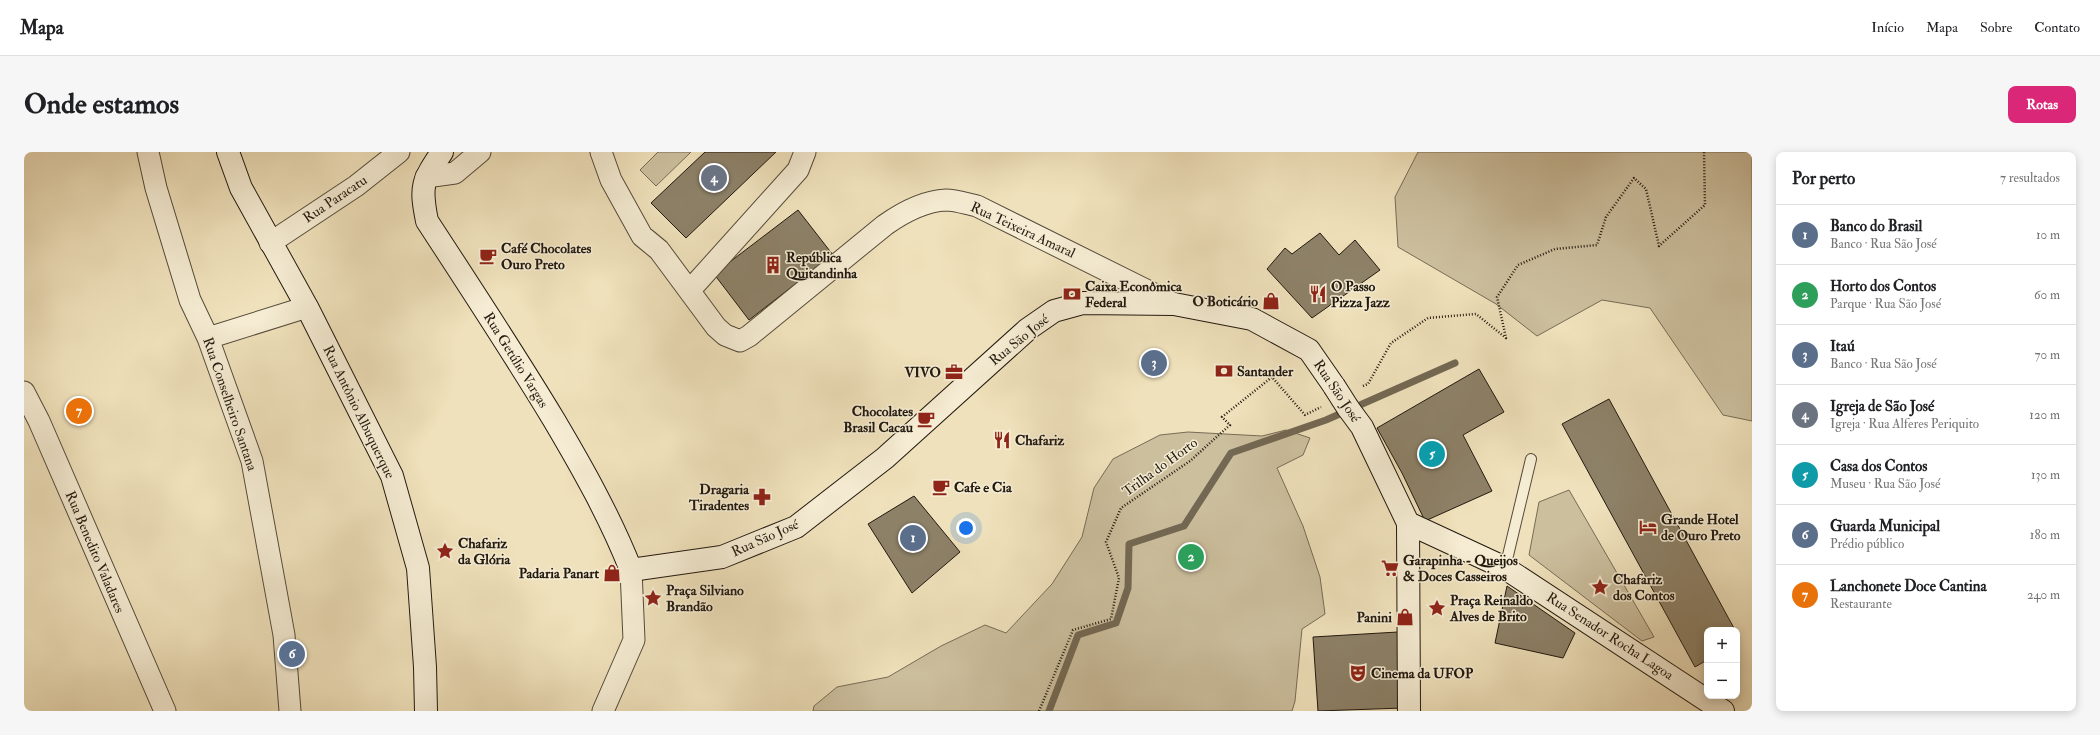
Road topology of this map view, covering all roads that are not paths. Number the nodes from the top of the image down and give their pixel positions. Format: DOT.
graph roads {
  1 [pos="148,152"];
  2 [pos="228,152"];
  3 [pos="398,152"];
  4 [pos="442,152"];
  5 [pos="480,152"];
  6 [pos="601,152"];
  7 [pos="805,152"];
  8 [pos="426,177"];
  9 [pos="270,243"];
  10 [pos="690,290"];
  11 [pos="1174,304"];
  12 [pos="307,307"];
  13 [pos="208,338"];
  14 [pos="24,392"];
  15 [pos="1531,459"];
  16 [pos="1408,523"];
  17 [pos="1505,568"];
  18 [pos="631,570"];
  19 [pos="165,711"];
  20 [pos="290,711"];
  21 [pos="426,711"];
  22 [pos="603,711"];
  23 [pos="1409,711"];
  24 [pos="1723,711"];
  1 -- 13 [label="street, Rua Conselheiro Santana"];
  2 -- 9 [label="street, Rua Antônio Albuquerque"];
  3 -- 9 [label="street, Rua Paracatu"];
  4 -- 8 [label="street, Rua Getúlio Vargas"];
  5 -- 8 [label="street"];
  6 -- 10 [label="street"];
  7 -- 10 [label="street"];
  8 -- 18 [label="street, Rua Getúlio Vargas"];
  9 -- 12 [label="street, Rua Antônio Albuquerque"];
  10 -- 11 [label="street, Rua Teixeira Amaral"];
  11 -- 16 [label="street, Rua São José, bridge"];
  11 -- 18 [label="street, Rua São José"];
  12 -- 13 [label="street"];
  12 -- 21 [label="street, Rua Antônio Albuquerque"];
  13 -- 20 [label="street, Rua Conselheiro Santana"];
  14 -- 19 [label="street, Rua Benedito Valadares"];
  15 -- 17 [label="lane"];
  16 -- 17 [label="street, Rua Senador Rocha Lagoa"];
  16 -- 23 [label="street"];
  17 -- 24 [label="street, Rua Senador Rocha Lagoa"];
  18 -- 22 [label="street"];
}
